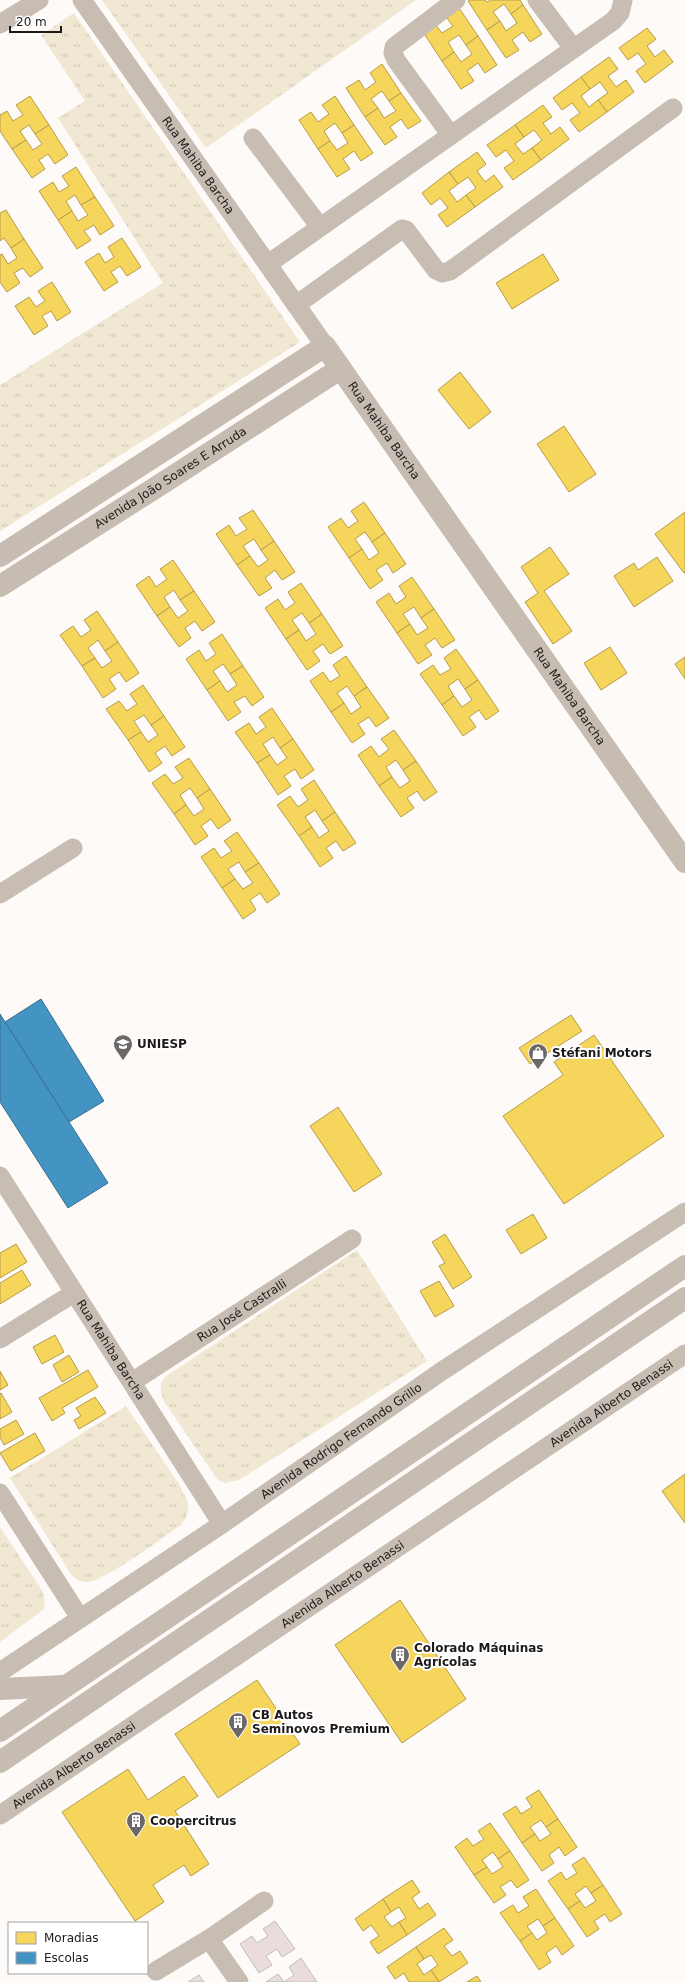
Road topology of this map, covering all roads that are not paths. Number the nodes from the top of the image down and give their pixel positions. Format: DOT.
graph roads {
  1 [pos="39,0"];
  2 [pos="82,0"];
  3 [pos="456,0"];
  4 [pos="538,0"];
  5 [pos="624,0"];
  6 [pos="0,24"];
  7 [pos="573,48"];
  8 [pos="673,108"];
  9 [pos="450,134"];
  10 [pos="253,138"];
  11 [pos="320,227"];
  12 [pos="268,264"];
  13 [pos="296,305"];
  14 [pos="325,346"];
  15 [pos="340,369"];
  16 [pos="193,431"];
  17 [pos="208,454"];
  18 [pos="0,556"];
  19 [pos="0,586"];
  20 [pos="73,848"];
  21 [pos="685,862"];
  22 [pos="0,894"];
  23 [pos="0,1176"];
  24 [pos="685,1212"];
  25 [pos="352,1239"];
  26 [pos="685,1266"];
  27 [pos="74,1293"];
  28 [pos="685,1298"];
  29 [pos="0,1339"];
  30 [pos="685,1354"];
  31 [pos="132,1382"];
  32 [pos="0,1493"];
  33 [pos="222,1524"];
  34 [pos="80,1618"];
  35 [pos="0,1672"];
  36 [pos="66,1686"];
  37 [pos="0,1690"];
  38 [pos="0,1730"];
  39 [pos="0,1762"];
  40 [pos="0,1815"];
  41 [pos="264,1901"];
  42 [pos="209,1939"];
  43 [pos="156,1971"];
  44 [pos="239,1982"];
  1 -- 6 [label="street"];
  2 -- 12 [label="street, Rua Mahiba Barcha"];
  3 -- 9 [label="street"];
  4 -- 7 [label="street"];
  5 -- 7 [label="street"];
  7 -- 9 [label="street"];
  8 -- 13 [label="street"];
  9 -- 11 [label="street"];
  10 -- 11 [label="street"];
  11 -- 12 [label="street"];
  12 -- 13 [label="street, Rua Mahiba Barcha"];
  13 -- 14 [label="street, Rua Mahiba Barcha"];
  14 -- 15 [label="main road, Rua Mahiba Barcha"];
  14 -- 16 [label="main road"];
  15 -- 17 [label="main road, Avenida João Soares E Arruda"];
  15 -- 21 [label="main road, Rua Mahiba Barcha"];
  16 -- 17 [label="main road"];
  16 -- 18 [label="main road"];
  17 -- 19 [label="main road, Avenida João Soares E Arruda"];
  20 -- 22 [label="street"];
  23 -- 27 [label="street, Rua Mahiba Barcha"];
  24 -- 33 [label="street, Avenida Rodrigo Fernando Grillo"];
  25 -- 31 [label="street, Rua José Castralli"];
  26 -- 36 [label="main road"];
  27 -- 29 [label="street"];
  27 -- 31 [label="street, Rua Mahiba Barcha"];
  28 -- 39 [label="main road"];
  30 -- 40 [label="street, Avenida Alberto Benassi"];
  31 -- 33 [label="street, Rua Mahiba Barcha"];
  32 -- 34 [label="street"];
  33 -- 34 [label="street, Avenida Rodrigo Fernando Grillo"];
  34 -- 35 [label="street, Avenida Rodrigo Fernando Grillo"];
  36 -- 37 [label="main road"];
  36 -- 38 [label="main road"];
  41 -- 42 [label="street"];
  42 -- 43 [label="street"];
  42 -- 44 [label="street"];
}
